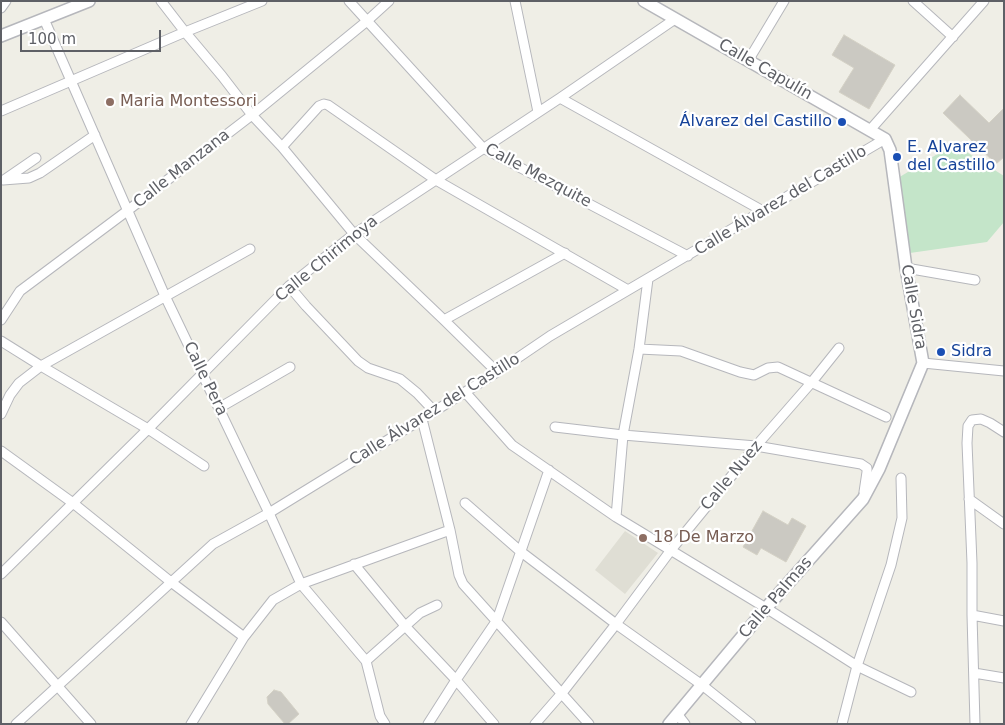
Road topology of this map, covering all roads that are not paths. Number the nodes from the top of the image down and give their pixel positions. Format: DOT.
graph roads {
  1 [pos="6,1"];
  2 [pos="89,1"];
  3 [pos="161,1"];
  4 [pos="262,1"];
  5 [pos="349,1"];
  6 [pos="389,1"];
  7 [pos="515,1"];
  8 [pos="644,1"];
  9 [pos="784,1"];
  10 [pos="913,1"];
  11 [pos="984,1"];
  12 [pos="1,8"];
  13 [pos="44,19"];
  14 [pos="676,19"];
  15 [pos="367,21"];
  16 [pos="185,32"];
  17 [pos="1,36"];
  18 [pos="953,37"];
  19 [pos="748,61"];
  20 [pos="71,80"];
  21 [pos="560,98"];
  22 [pos="1,111"];
  23 [pos="538,112"];
  24 [pos="252,115"];
  25 [pos="870,130"];
  26 [pos="95,135"];
  27 [pos="885,139"];
  28 [pos="282,147"];
  29 [pos="483,148"];
  30 [pos="36,158"];
  31 [pos="436,180"];
  32 [pos="2,181"];
  33 [pos="127,211"];
  34 [pos="763,211"];
  35 [pos="354,234"];
  36 [pos="250,249"];
  37 [pos="565,253"];
  38 [pos="688,256"];
  39 [pos="906,268"];
  40 [pos="648,279"];
  41 [pos="975,280"];
  42 [pos="289,286"];
  43 [pos="628,290"];
  44 [pos="165,296"];
  45 [pos="1,320"];
  46 [pos="444,320"];
  47 [pos="1,341"];
  48 [pos="839,348"];
  49 [pos="639,350"];
  50 [pos="923,363"];
  51 [pos="41,366"];
  52 [pos="290,367"];
  53 [pos="1004,371"];
  54 [pos="497,372"];
  55 [pos="202,374"];
  56 [pos="811,383"];
  57 [pos="465,392"];
  58 [pos="218,408"];
  59 [pos="434,412"];
  60 [pos="1,414"];
  61 [pos="886,417"];
  62 [pos="422,419"];
  63 [pos="555,427"];
  64 [pos="148,429"];
  65 [pos="1004,432"];
  66 [pos="623,435"];
  67 [pos="756,446"];
  68 [pos="1,451"];
  69 [pos="204,466"];
  70 [pos="879,469"];
  71 [pos="549,470"];
  72 [pos="901,478"];
  73 [pos="863,499"];
  74 [pos="969,499"];
  75 [pos="73,503"];
  76 [pos="465,503"];
  77 [pos="269,514"];
  78 [pos="616,517"];
  79 [pos="1004,524"];
  80 [pos="450,530"];
  81 [pos="671,550"];
  82 [pos="520,551"];
  83 [pos="354,564"];
  84 [pos="1,574"];
  85 [pos="171,582"];
  86 [pos="301,584"];
  87 [pos="437,605"];
  88 [pos="766,608"];
  89 [pos="972,615"];
  90 [pos="497,620"];
  91 [pos="1004,620"];
  92 [pos="1,622"];
  93 [pos="616,624"];
  94 [pos="406,627"];
  95 [pos="244,637"];
  96 [pos="366,661"];
  97 [pos="857,666"];
  98 [pos="974,673"];
  99 [pos="1004,678"];
  100 [pos="456,680"];
  101 [pos="702,685"];
  102 [pos="58,686"];
  103 [pos="911,692"];
  104 [pos="562,693"];
  105 [pos="682,719"];
  106 [pos="16,724"];
  107 [pos="91,724"];
  108 [pos="192,724"];
  109 [pos="385,724"];
  110 [pos="428,724"];
  111 [pos="494,724"];
  112 [pos="535,724"];
  113 [pos="589,724"];
  114 [pos="669,724"];
  115 [pos="751,724"];
  116 [pos="842,724"];
  117 [pos="975,724"];
  1 -- 12 [label="street"];
  2 -- 13 [label="street"];
  3 -- 16 [label="street"];
  4 -- 16 [label="street"];
  5 -- 15 [label="street, Calle Mezquite"];
  6 -- 15 [label="street, Calle Manzana"];
  7 -- 23 [label="street"];
  8 -- 14 [label="street, Calle Capulín"];
  9 -- 19 [label="street"];
  10 -- 18 [label="street"];
  11 -- 18 [label="street"];
  13 -- 17 [label="street"];
  13 -- 20 [label="street, Calle Pera"];
  14 -- 19 [label="street, Calle Capulín"];
  14 -- 21 [label="street, Calle Chirimoya"];
  15 -- 24 [label="street, Calle Manzana"];
  15 -- 29 [label="street, Calle Mezquite"];
  16 -- 20 [label="street"];
  16 -- 24 [label="street"];
  18 -- 25 [label="street"];
  19 -- 25 [label="street, Calle Capulín"];
  20 -- 22 [label="street"];
  20 -- 26 [label="street, Calle Pera"];
  21 -- 23 [label="street, Calle Chirimoya"];
  21 -- 34 [label="street"];
  23 -- 29 [label="street, Calle Chirimoya"];
  24 -- 28 [label="street"];
  24 -- 33 [label="street, Calle Manzana"];
  25 -- 27 [label="street, Calle Capulín"];
  26 -- 32 [label="street"];
  26 -- 33 [label="street, Calle Pera"];
  27 -- 34 [label="street, Calle Álvarez del Castillo"];
  27 -- 39 [label="street, Calle Sidra"];
  28 -- 31 [label="street"];
  28 -- 35 [label="street"];
  29 -- 31 [label="street, Calle Chirimoya"];
  29 -- 38 [label="street, Calle Mezquite"];
  30 -- 32 [label="street"];
  31 -- 35 [label="street, Calle Chirimoya"];
  31 -- 37 [label="street"];
  33 -- 44 [label="street, Calle Pera"];
  33 -- 45 [label="street, Calle Manzana"];
  34 -- 38 [label="street, Calle Álvarez del Castillo"];
  35 -- 42 [label="street, Calle Chirimoya"];
  35 -- 46 [label="street"];
  36 -- 44 [label="street"];
  37 -- 43 [label="street"];
  37 -- 46 [label="street"];
  38 -- 40 [label="street, Calle Álvarez del Castillo"];
  39 -- 41 [label="street"];
  39 -- 50 [label="street, Calle Sidra"];
  40 -- 43 [label="street, Calle Álvarez del Castillo"];
  40 -- 49 [label="street"];
  42 -- 55 [label="street, Calle Chirimoya"];
  42 -- 59 [label="street"];
  43 -- 54 [label="street, Calle Álvarez del Castillo"];
  44 -- 51 [label="street"];
  44 -- 55 [label="street, Calle Pera"];
  46 -- 54 [label="street"];
  47 -- 51 [label="street"];
  48 -- 56 [label="street, Calle Nuez"];
  49 -- 56 [label="street"];
  49 -- 66 [label="street"];
  50 -- 53 [label="street"];
  50 -- 70 [label="street, Calle Sidra"];
  51 -- 60 [label="street"];
  51 -- 64 [label="street"];
  52 -- 58 [label="street"];
  54 -- 57 [label="street, Calle Álvarez del Castillo"];
  55 -- 58 [label="street, Calle Pera"];
  55 -- 64 [label="street, Calle Chirimoya"];
  56 -- 61 [label="street"];
  56 -- 67 [label="street, Calle Nuez"];
  57 -- 59 [label="street, Calle Álvarez del Castillo"];
  57 -- 71 [label="street"];
  58 -- 77 [label="street, Calle Pera"];
  59 -- 62 [label="street, Calle Álvarez del Castillo"];
  62 -- 77 [label="street, Calle Álvarez del Castillo"];
  62 -- 80 [label="street"];
  63 -- 66 [label="street"];
  64 -- 69 [label="street"];
  64 -- 75 [label="street, Calle Chirimoya"];
  65 -- 74 [label="street"];
  66 -- 67 [label="street"];
  66 -- 78 [label="street"];
  67 -- 73 [label="street"];
  67 -- 81 [label="street, Calle Nuez"];
  68 -- 75 [label="street"];
  70 -- 73 [label="street, Calle Palmas"];
  71 -- 78 [label="street"];
  71 -- 82 [label="street"];
  72 -- 97 [label="street"];
  73 -- 88 [label="street, Calle Palmas"];
  74 -- 79 [label="street"];
  74 -- 89 [label="street"];
  75 -- 84 [label="street, Calle Chirimoya"];
  75 -- 85 [label="street"];
  76 -- 82 [label="street"];
  77 -- 85 [label="street, Calle Álvarez del Castillo"];
  77 -- 86 [label="street, Calle Pera"];
  78 -- 81 [label="street"];
  80 -- 83 [label="street"];
  80 -- 90 [label="street"];
  81 -- 88 [label="street"];
  81 -- 93 [label="street, Calle Nuez"];
  82 -- 90 [label="street"];
  82 -- 93 [label="street"];
  83 -- 86 [label="street"];
  83 -- 94 [label="street"];
  85 -- 95 [label="street"];
  85 -- 102 [label="street, Calle Álvarez del Castillo"];
  86 -- 95 [label="street"];
  86 -- 96 [label="street, Calle Pera"];
  87 -- 94 [label="street"];
  88 -- 97 [label="street"];
  88 -- 101 [label="street, Calle Palmas"];
  89 -- 91 [label="street"];
  89 -- 98 [label="street"];
  90 -- 100 [label="street"];
  90 -- 104 [label="street"];
  92 -- 102 [label="street"];
  93 -- 101 [label="street"];
  93 -- 104 [label="street, Calle Nuez"];
  94 -- 96 [label="street"];
  94 -- 100 [label="street"];
  95 -- 108 [label="street"];
  96 -- 109 [label="street, Calle Pera"];
  97 -- 103 [label="street"];
  97 -- 116 [label="street"];
  98 -- 99 [label="street"];
  98 -- 117 [label="street"];
  100 -- 110 [label="street"];
  100 -- 111 [label="street"];
  101 -- 105 [label="street, Calle Palmas"];
  101 -- 115 [label="street"];
  102 -- 106 [label="street, Calle Álvarez del Castillo"];
  102 -- 107 [label="street"];
  104 -- 112 [label="street, Calle Nuez"];
  104 -- 113 [label="street"];
  105 -- 114 [label="street, Calle Palmas"];
}
